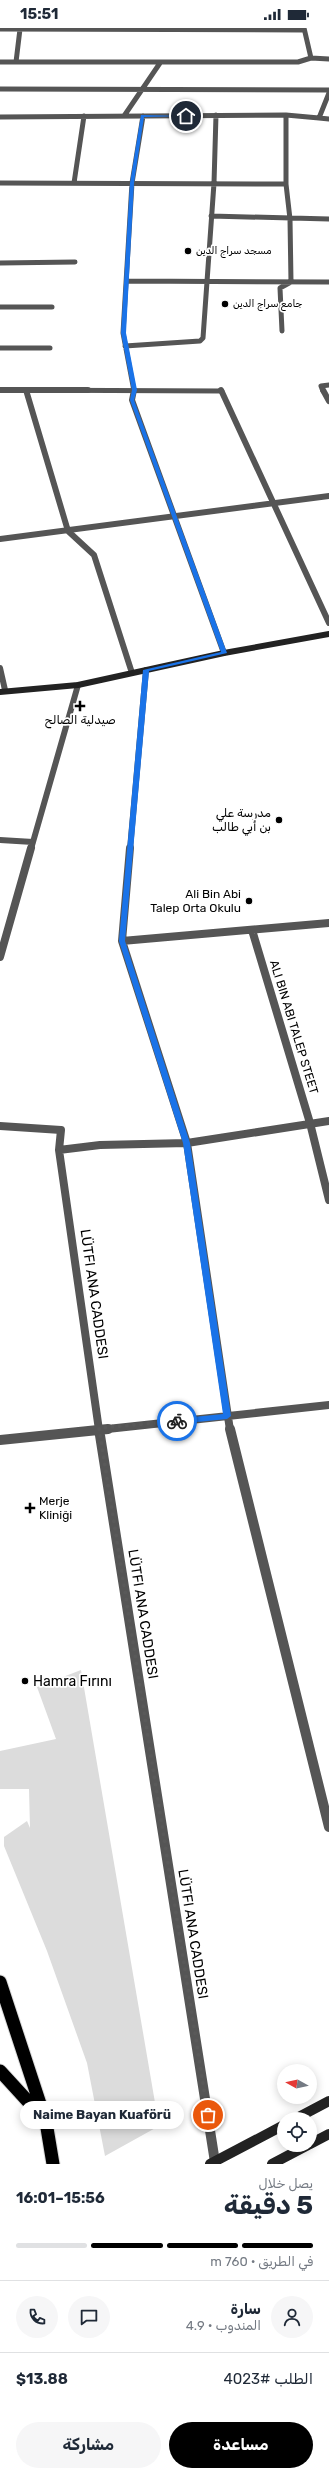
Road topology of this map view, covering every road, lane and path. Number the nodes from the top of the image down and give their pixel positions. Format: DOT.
graph roads {
  1 [pos="0,29"];
  2 [pos="20,29"];
  3 [pos="304,29"];
  4 [pos="311,58"];
  5 [pos="329,59"];
  6 [pos="0,62"];
  7 [pos="16,62"];
  8 [pos="160,63"];
  9 [pos="0,89"];
  10 [pos="143,89"];
  11 [pos="329,90"];
  12 [pos="329,93"];
  13 [pos="216,115"];
  14 [pos="286,115"];
  15 [pos="84,116"];
  16 [pos="124,116"];
  17 [pos="143,116"];
  18 [pos="0,117"];
  19 [pos="319,118"];
  20 [pos="329,119"];
  21 [pos="0,183"];
  22 [pos="74,183"];
  23 [pos="132,183"];
  24 [pos="214,183"];
  25 [pos="286,184"];
  26 [pos="211,216"];
  27 [pos="290,219"];
  28 [pos="329,219"];
  29 [pos="75,262"];
  30 [pos="0,263"];
  31 [pos="128,281"];
  32 [pos="207,281"];
  33 [pos="291,282"];
  34 [pos="329,282"];
  35 [pos="0,307"];
  36 [pos="52,307"];
  37 [pos="282,331"];
  38 [pos="125,346"];
  39 [pos="0,348"];
  40 [pos="50,348"];
  41 [pos="329,385"];
  42 [pos="0,390"];
  43 [pos="26,390"];
  44 [pos="134,390"];
  45 [pos="329,400"];
  46 [pos="329,496"];
  47 [pos="274,502"];
  48 [pos="175,514"];
  49 [pos="68,531"];
  50 [pos="0,538"];
  51 [pos="329,623"];
  52 [pos="329,634"];
  53 [pos="224,653"];
  54 [pos="0,668"];
  55 [pos="146,670"];
  56 [pos="132,673"];
  57 [pos="78,685"];
  58 [pos="3,691"];
  59 [pos="0,840"];
  60 [pos="33,842"];
  61 [pos="329,924"];
  62 [pos="252,930"];
  63 [pos="122,941"];
  64 [pos="0,957"];
  65 [pos="329,1121"];
  66 [pos="310,1123"];
  67 [pos="0,1126"];
  68 [pos="187,1143"];
  69 [pos="59,1150"];
  70 [pos="329,1200"];
  71 [pos="329,1405"];
  72 [pos="227,1416"];
  73 [pos="99,1428"];
  74 [pos="0,1440"];
  75 [pos="329,1827"];
  76 [pos="0,1982"];
  77 [pos="0,2071"];
  78 [pos="329,2101"];
  79 [pos="308,2112"];
  80 [pos="46,2122"];
  81 [pos="277,2129"];
  82 [pos="329,2134"];
  83 [pos="317,2141"];
  84 [pos="295,2152"];
  85 [pos="212,2163"];
  86 [pos="53,2164"];
  87 [pos="272,2164"];
  1 -- 2 [label="street"];
  2 -- 3 [label="street"];
  2 -- 7 [label="street"];
  3 -- 4 [label="street"];
  4 -- 5 [label="street"];
  4 -- 8 [label="street"];
  6 -- 7 [label="street"];
  7 -- 8 [label="street"];
  8 -- 10 [label="street"];
  9 -- 10 [label="street"];
  10 -- 11 [label="street"];
  10 -- 16 [label="street"];
  12 -- 19 [label="street"];
  13 -- 14 [label="street"];
  13 -- 17 [label="street"];
  13 -- 24 [label="street"];
  14 -- 19 [label="street"];
  14 -- 25 [label="street"];
  15 -- 16 [label="street"];
  15 -- 18 [label="street"];
  15 -- 22 [label="street"];
  16 -- 17 [label="street"];
  17 -- 23 [label="street"];
  19 -- 20 [label="street"];
  21 -- 22 [label="street"];
  22 -- 23 [label="street"];
  23 -- 24 [label="street"];
  23 -- 31 [label="street"];
  24 -- 25 [label="street"];
  24 -- 26 [label="street"];
  25 -- 27 [label="street"];
  26 -- 27 [label="street"];
  26 -- 32 [label="street"];
  27 -- 28 [label="street"];
  27 -- 33 [label="street"];
  29 -- 30 [label="street"];
  31 -- 32 [label="street"];
  31 -- 38 [label="street"];
  32 -- 33 [label="street"];
  32 -- 38 [label="street"];
  33 -- 34 [label="street"];
  33 -- 37 [label="street"];
  35 -- 36 [label="street"];
  38 -- 44 [label="street"];
  39 -- 40 [label="street"];
  41 -- 45 [label="street"];
  42 -- 43 [label="street"];
  43 -- 44 [label="street"];
  43 -- 49 [label="street"];
  44 -- 47 [label="street"];
  44 -- 48 [label="street"];
  46 -- 47 [label="street"];
  47 -- 48 [label="street"];
  47 -- 51 [label="street"];
  48 -- 49 [label="street"];
  48 -- 53 [label="street"];
  49 -- 50 [label="street"];
  49 -- 56 [label="street"];
  52 -- 53 [label="street"];
  53 -- 55 [label="street"];
  54 -- 58 [label="street"];
  55 -- 56 [label="street"];
  55 -- 63 [label="street"];
  56 -- 57 [label="street"];
  57 -- 58 [label="street"];
  57 -- 60 [label="street"];
  59 -- 60 [label="street"];
  60 -- 64 [label="street"];
  61 -- 62 [label="street"];
  62 -- 63 [label="street"];
  62 -- 66 [label="street, ALI BIN ABI TALEP STEET"];
  63 -- 68 [label="street"];
  65 -- 66 [label="street"];
  66 -- 68 [label="street"];
  66 -- 70 [label="street, ALI BIN ABI TALEP STEET"];
  67 -- 69 [label="street, LÜTFI ANA CADDESI"];
  68 -- 69 [label="street"];
  68 -- 72 [label="street"];
  69 -- 73 [label="street, LÜTFI ANA CADDESI"];
  71 -- 72 [label="street"];
  72 -- 73 [label="street"];
  72 -- 75 [label="street"];
  73 -- 74 [label="street"];
  73 -- 85 [label="street, LÜTFI ANA CADDESI"];
  76 -- 80 [label="main road"];
  77 -- 80 [label="main road"];
  78 -- 79 [label="street"];
  80 -- 86 [label="main road"];
  81 -- 85 [label="street"];
  82 -- 83 [label="street"];
  84 -- 87 [label="street"];
}
